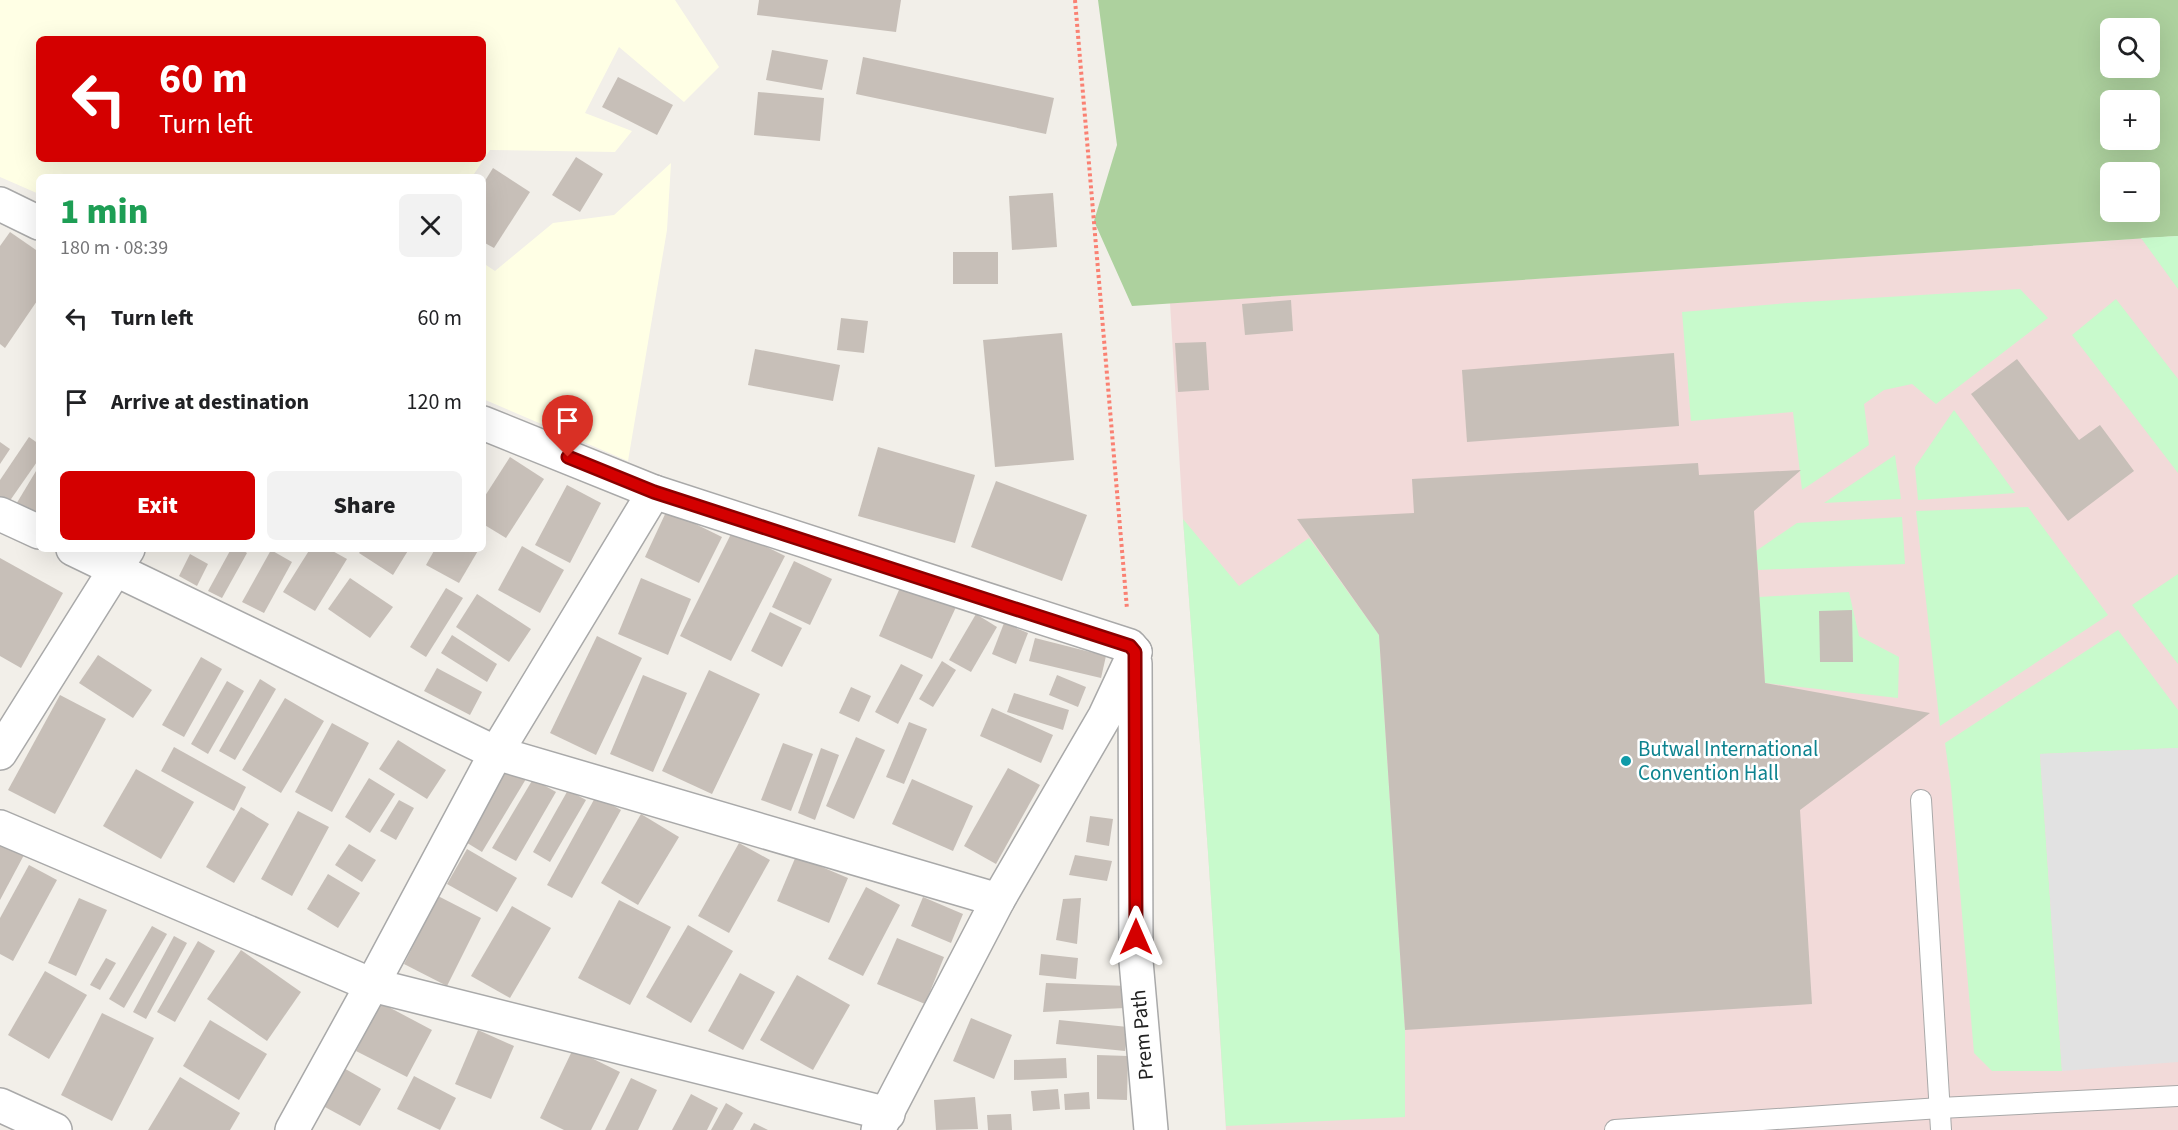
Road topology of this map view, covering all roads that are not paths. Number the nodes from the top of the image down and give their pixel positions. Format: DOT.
graph roads {
  1 [pos="0,204"];
  2 [pos="36,222"];
  3 [pos="486,424"];
  4 [pos="654,492"];
  5 [pos="0,514"];
  6 [pos="36,531"];
  7 [pos="88,552"];
  8 [pos="122,559"];
  9 [pos="1133,649"];
  10 [pos="0,753"];
  11 [pos="496,753"];
  12 [pos="1921,800"];
  13 [pos="0,827"];
  14 [pos="998,900"];
  15 [pos="372,986"];
  16 [pos="2178,1096"];
  17 [pos="0,1105"];
  18 [pos="1940,1108"];
  19 [pos="883,1122"];
  20 [pos="55,1130"];
  21 [pos="292,1130"];
  22 [pos="1151,1130"];
  23 [pos="1615,1130"];
  24 [pos="1941,1130"];
  1 -- 2 [label="street"];
  3 -- 4 [label="street"];
  4 -- 9 [label="street"];
  4 -- 11 [label="street"];
  5 -- 6 [label="street"];
  7 -- 8 [label="street"];
  8 -- 10 [label="street"];
  8 -- 11 [label="street"];
  9 -- 14 [label="street"];
  9 -- 22 [label="street, Prem Path"];
  11 -- 14 [label="street"];
  11 -- 15 [label="street"];
  12 -- 18 [label="lane"];
  13 -- 15 [label="street"];
  14 -- 19 [label="street"];
  15 -- 19 [label="street"];
  15 -- 21 [label="street"];
  16 -- 18 [label="lane"];
  17 -- 20 [label="street"];
  18 -- 23 [label="lane"];
  18 -- 24 [label="lane"];
}
